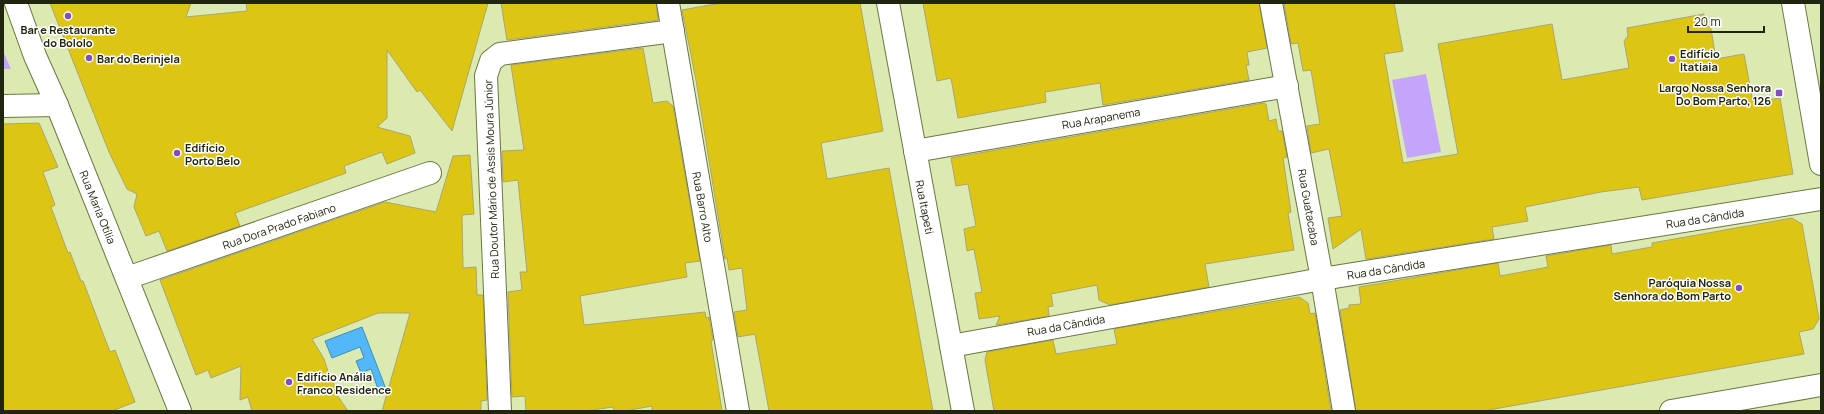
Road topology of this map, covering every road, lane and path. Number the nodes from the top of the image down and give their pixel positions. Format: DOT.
graph roads {
  1 [pos="16,3"];
  2 [pos="668,3"];
  3 [pos="888,3"];
  4 [pos="1271,3"];
  5 [pos="1793,3"];
  6 [pos="673,31"];
  7 [pos="1287,86"];
  8 [pos="57,105"];
  9 [pos="3,106"];
  10 [pos="1816,108"];
  11 [pos="915,150"];
  12 [pos="1821,164"];
  13 [pos="430,173"];
  14 [pos="1821,199"];
  15 [pos="128,278"];
  16 [pos="1322,279"];
  17 [pos="951,346"];
  18 [pos="1821,385"];
  19 [pos="180,411"];
  20 [pos="500,411"];
  21 [pos="738,411"];
  22 [pos="963,411"];
  23 [pos="1344,411"];
  24 [pos="1671,411"];
  1 -- 8 [label="street, Rua Maria Otília"];
  2 -- 6 [label="street, Rua Barro Alto"];
  3 -- 11 [label="street, Rua Itapeti"];
  4 -- 7 [label="street, Rua Guatacaba"];
  5 -- 10 [label="street"];
  6 -- 20 [label="street, Rua Doutor Mário de Assis Moura Júnior"];
  6 -- 21 [label="street, Rua Barro Alto"];
  7 -- 11 [label="street, Rua Arapanema"];
  7 -- 16 [label="street, Rua Guatacaba"];
  8 -- 9 [label="street"];
  8 -- 15 [label="street, Rua Maria Otília"];
  10 -- 12 [label="street"];
  11 -- 17 [label="street, Rua Itapeti"];
  13 -- 15 [label="street, Rua Dora Prado Fabiano"];
  14 -- 16 [label="street, Rua da Cândida"];
  15 -- 19 [label="street, Rua Maria Otília"];
  16 -- 17 [label="street, Rua da Cândida"];
  16 -- 23 [label="street, Rua Guatacaba"];
  17 -- 22 [label="street, Rua Itapeti"];
  18 -- 24 [label="street"];
}
